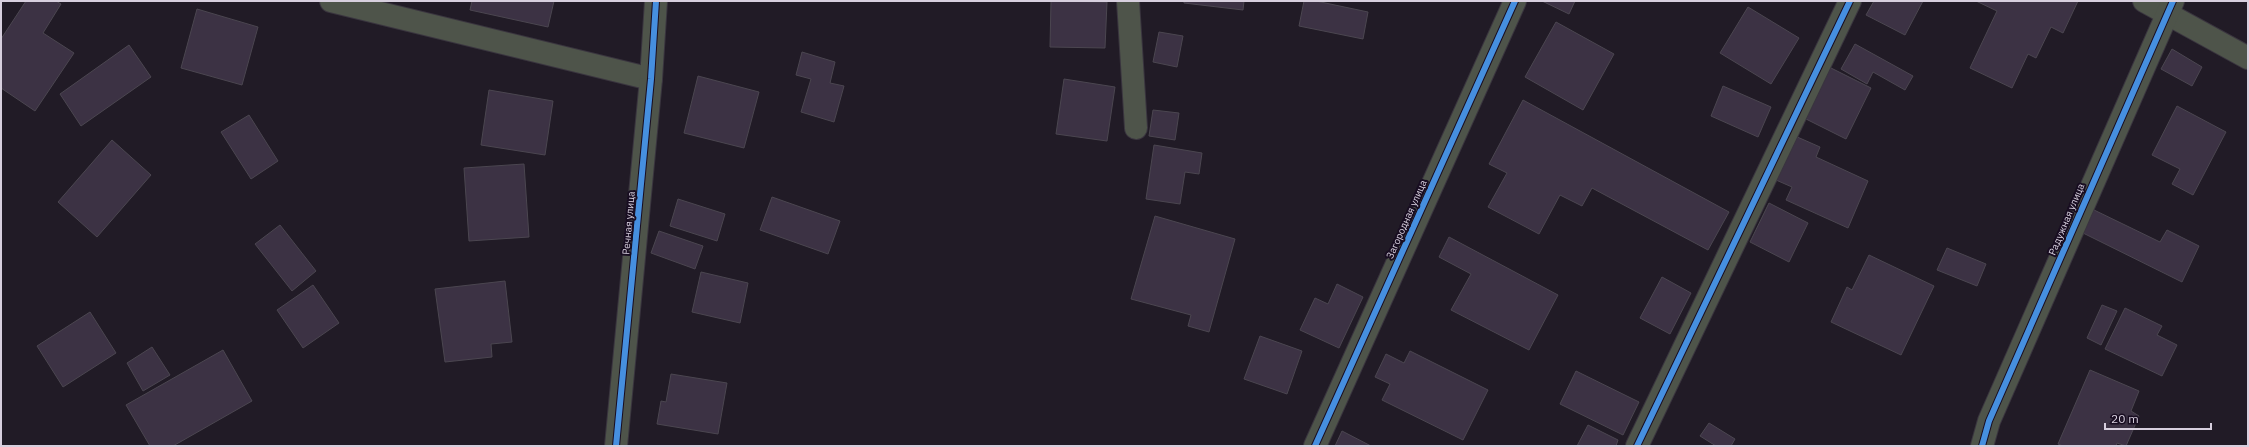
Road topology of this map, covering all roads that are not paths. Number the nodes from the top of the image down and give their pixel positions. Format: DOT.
graph roads {
  1 [pos="331,1"];
  2 [pos="656,1"];
  3 [pos="1128,1"];
  4 [pos="1515,1"];
  5 [pos="1850,1"];
  6 [pos="2144,1"];
  7 [pos="2170,7"];
  8 [pos="2248,58"];
  9 [pos="651,79"];
  10 [pos="1136,128"];
  11 [pos="616,446"];
  12 [pos="1316,446"];
  13 [pos="1637,446"];
  14 [pos="1982,446"];
  1 -- 9 [label="street"];
  2 -- 9 [label="street, Речная улица"];
  3 -- 10 [label="street"];
  4 -- 12 [label="street, Загородная улица"];
  5 -- 13 [label="street"];
  6 -- 7 [label="street"];
  7 -- 8 [label="street"];
  7 -- 14 [label="street, Радужная улица"];
  9 -- 11 [label="street, Речная улица"];
}
